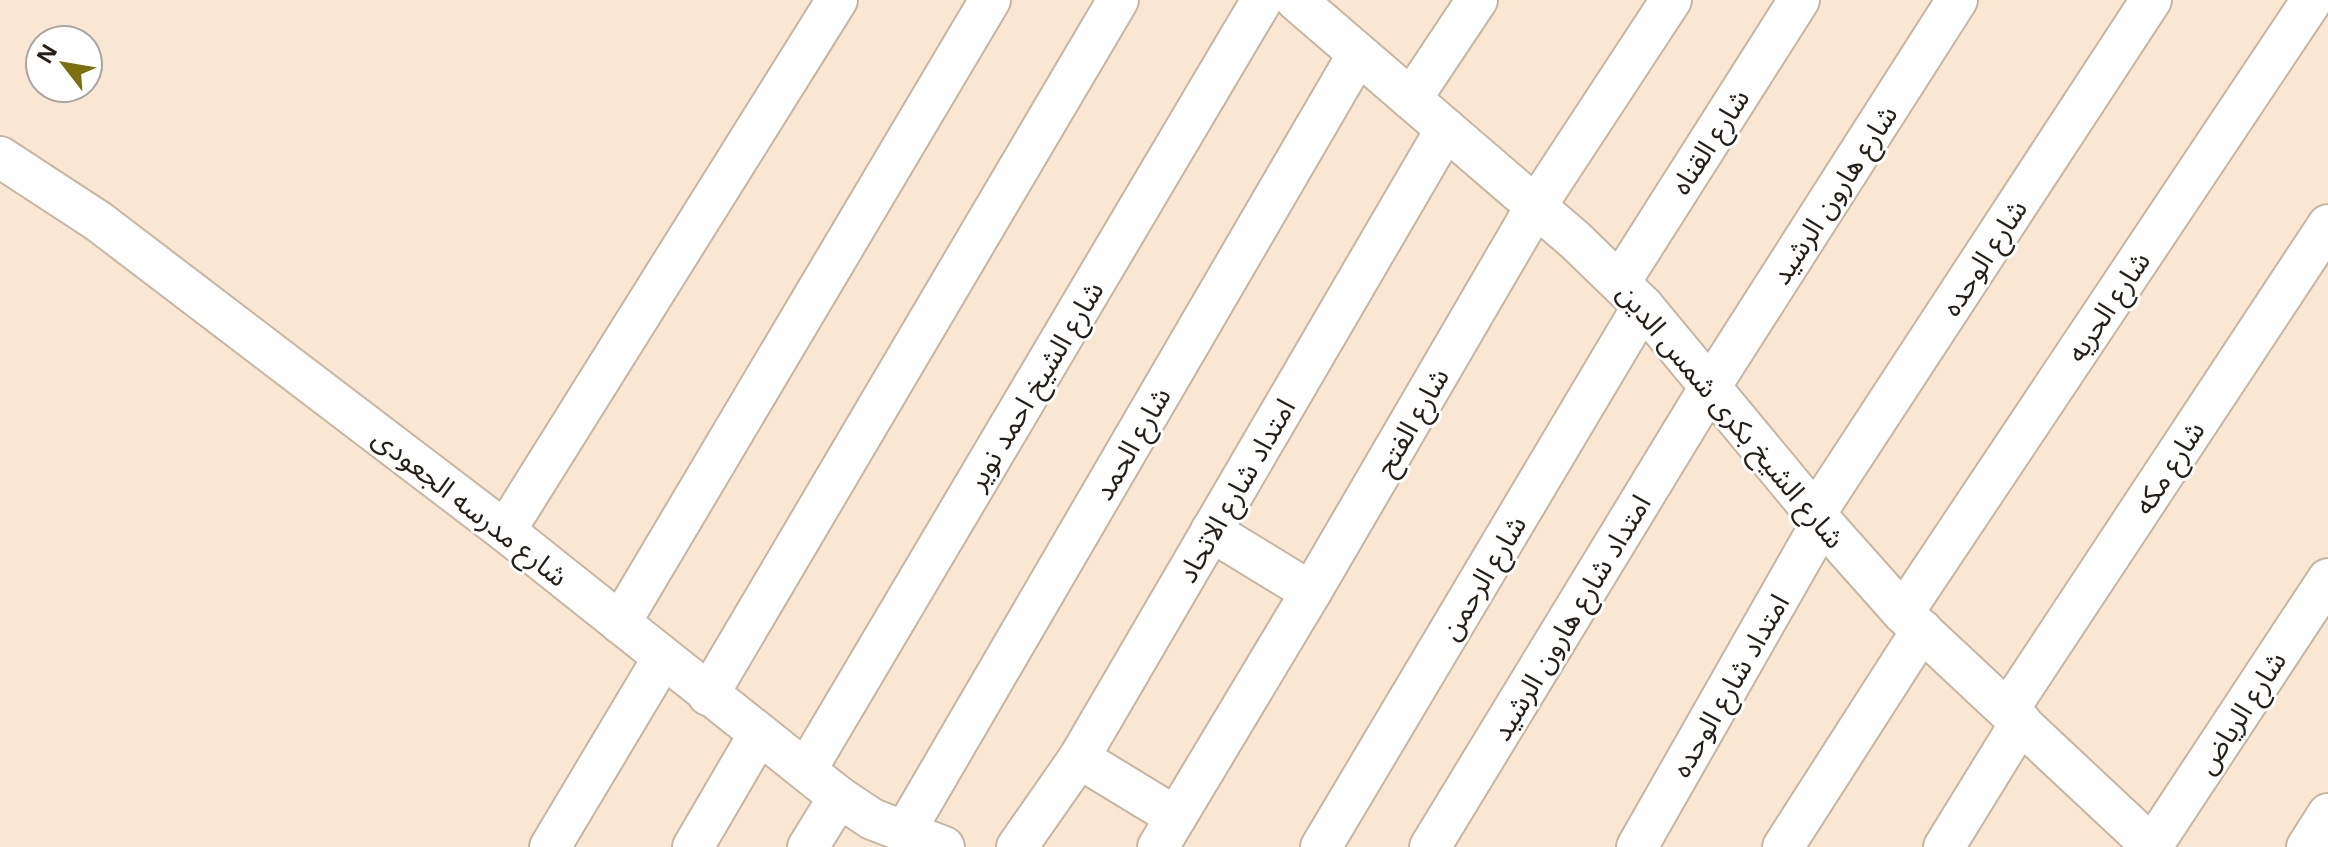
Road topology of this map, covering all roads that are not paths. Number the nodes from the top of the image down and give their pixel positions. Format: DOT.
graph roads {
  1 [pos="837,0"];
  2 [pos="990,0"];
  3 [pos="1118,0"];
  4 [pos="1477,0"];
  5 [pos="1671,0"];
  6 [pos="1799,0"];
  7 [pos="1957,0"];
  8 [pos="2151,0"];
  9 [pos="2312,0"];
  10 [pos="1290,1"];
  11 [pos="1358,54"];
  12 [pos="1411,99"];
  13 [pos="1446,129"];
  14 [pos="0,157"];
  15 [pos="1536,206"];
  16 [pos="2328,225"];
  17 [pos="1631,294"];
  18 [pos="1710,387"];
  19 [pos="1818,518"];
  20 [pos="505,531"];
  21 [pos="1211,531"];
  22 [pos="2328,579"];
  23 [pos="1311,592"];
  24 [pos="1913,622"];
  25 [pos="620,623"];
  26 [pos="663,658"];
  27 [pos="708,695"];
  28 [pos="2014,716"];
  29 [pos="759,734"];
  30 [pos="1079,758"];
  31 [pos="806,770"];
  32 [pos="839,797"];
  33 [pos="2328,814"];
  34 [pos="1167,832"];
  35 [pos="2136,840"];
  36 [pos="927,843"];
  37 [pos="1644,844"];
  38 [pos="550,847"];
  39 [pos="693,847"];
  40 [pos="808,847"];
  41 [pos="1017,847"];
  42 [pos="1321,847"];
  43 [pos="1430,847"];
  44 [pos="1783,847"];
  45 [pos="1944,847"];
  46 [pos="2307,847"];
  1 -- 20 [label="street"];
  2 -- 25 [label="street"];
  3 -- 27 [label="street"];
  4 -- 12 [label="street"];
  5 -- 15 [label="street, شارع الفتح"];
  6 -- 17 [label="street, شارع القناه"];
  7 -- 18 [label="street, شارع هارون الرشيد"];
  8 -- 19 [label="street, شارع الوحده"];
  9 -- 24 [label="street, شارع الحريه"];
  10 -- 11 [label="street, شارع الشيخ بكرى شمس الدين"];
  10 -- 31 [label="street, شارع الشيخ احمد نوير"];
  11 -- 12 [label="street, شارع الشيخ بكرى شمس الدين"];
  11 -- 36 [label="street, شارع الحمد"];
  12 -- 13 [label="street, شارع الشيخ بكرى شمس الدين"];
  13 -- 15 [label="street, شارع الشيخ بكرى شمس الدين"];
  13 -- 21 [label="street, امتداد شارع الاتحاد"];
  14 -- 20 [label="street, شارع مدرسه الجعودى"];
  15 -- 17 [label="street, شارع الشيخ بكرى شمس الدين"];
  15 -- 23 [label="street, شارع الفتح"];
  16 -- 28 [label="street, شارع مكه"];
  17 -- 18 [label="street, شارع الشيخ بكرى شمس الدين"];
  17 -- 42 [label="street, شارع الرحمن"];
  18 -- 19 [label="street, شارع الشيخ بكرى شمس الدين"];
  18 -- 43 [label="street, امتداد شارع هارون الرشيد"];
  19 -- 24 [label="street, شارع الشيخ بكرى شمس الدين"];
  19 -- 37 [label="street, امتداد شارع الوحده"];
  20 -- 25 [label="street, شارع مدرسه الجعودى"];
  21 -- 23 [label="street"];
  21 -- 30 [label="street, امتداد شارع الاتحاد"];
  22 -- 35 [label="street, شارع الرياض"];
  23 -- 34 [label="street, شارع الفتح"];
  24 -- 28 [label="street, شارع الشيخ بكرى شمس الدين"];
  24 -- 44 [label="street, شارع الحريه"];
  25 -- 26 [label="street, شارع مدرسه الجعودى"];
  26 -- 27 [label="street, شارع مدرسه الجعودى"];
  26 -- 38 [label="street"];
  27 -- 29 [label="street, شارع مدرسه الجعودى"];
  28 -- 35 [label="street, شارع الشيخ بكرى شمس الدين"];
  28 -- 45 [label="street, شارع مكه"];
  29 -- 31 [label="street, شارع مدرسه الجعودى"];
  29 -- 39 [label="street"];
  30 -- 34 [label="street"];
  30 -- 41 [label="street, امتداد شارع الاتحاد"];
  31 -- 32 [label="street, شارع مدرسه الجعودى"];
  32 -- 36 [label="street, شارع مدرسه الجعودى"];
  32 -- 40 [label="street"];
  33 -- 46 [label="street"];
}
